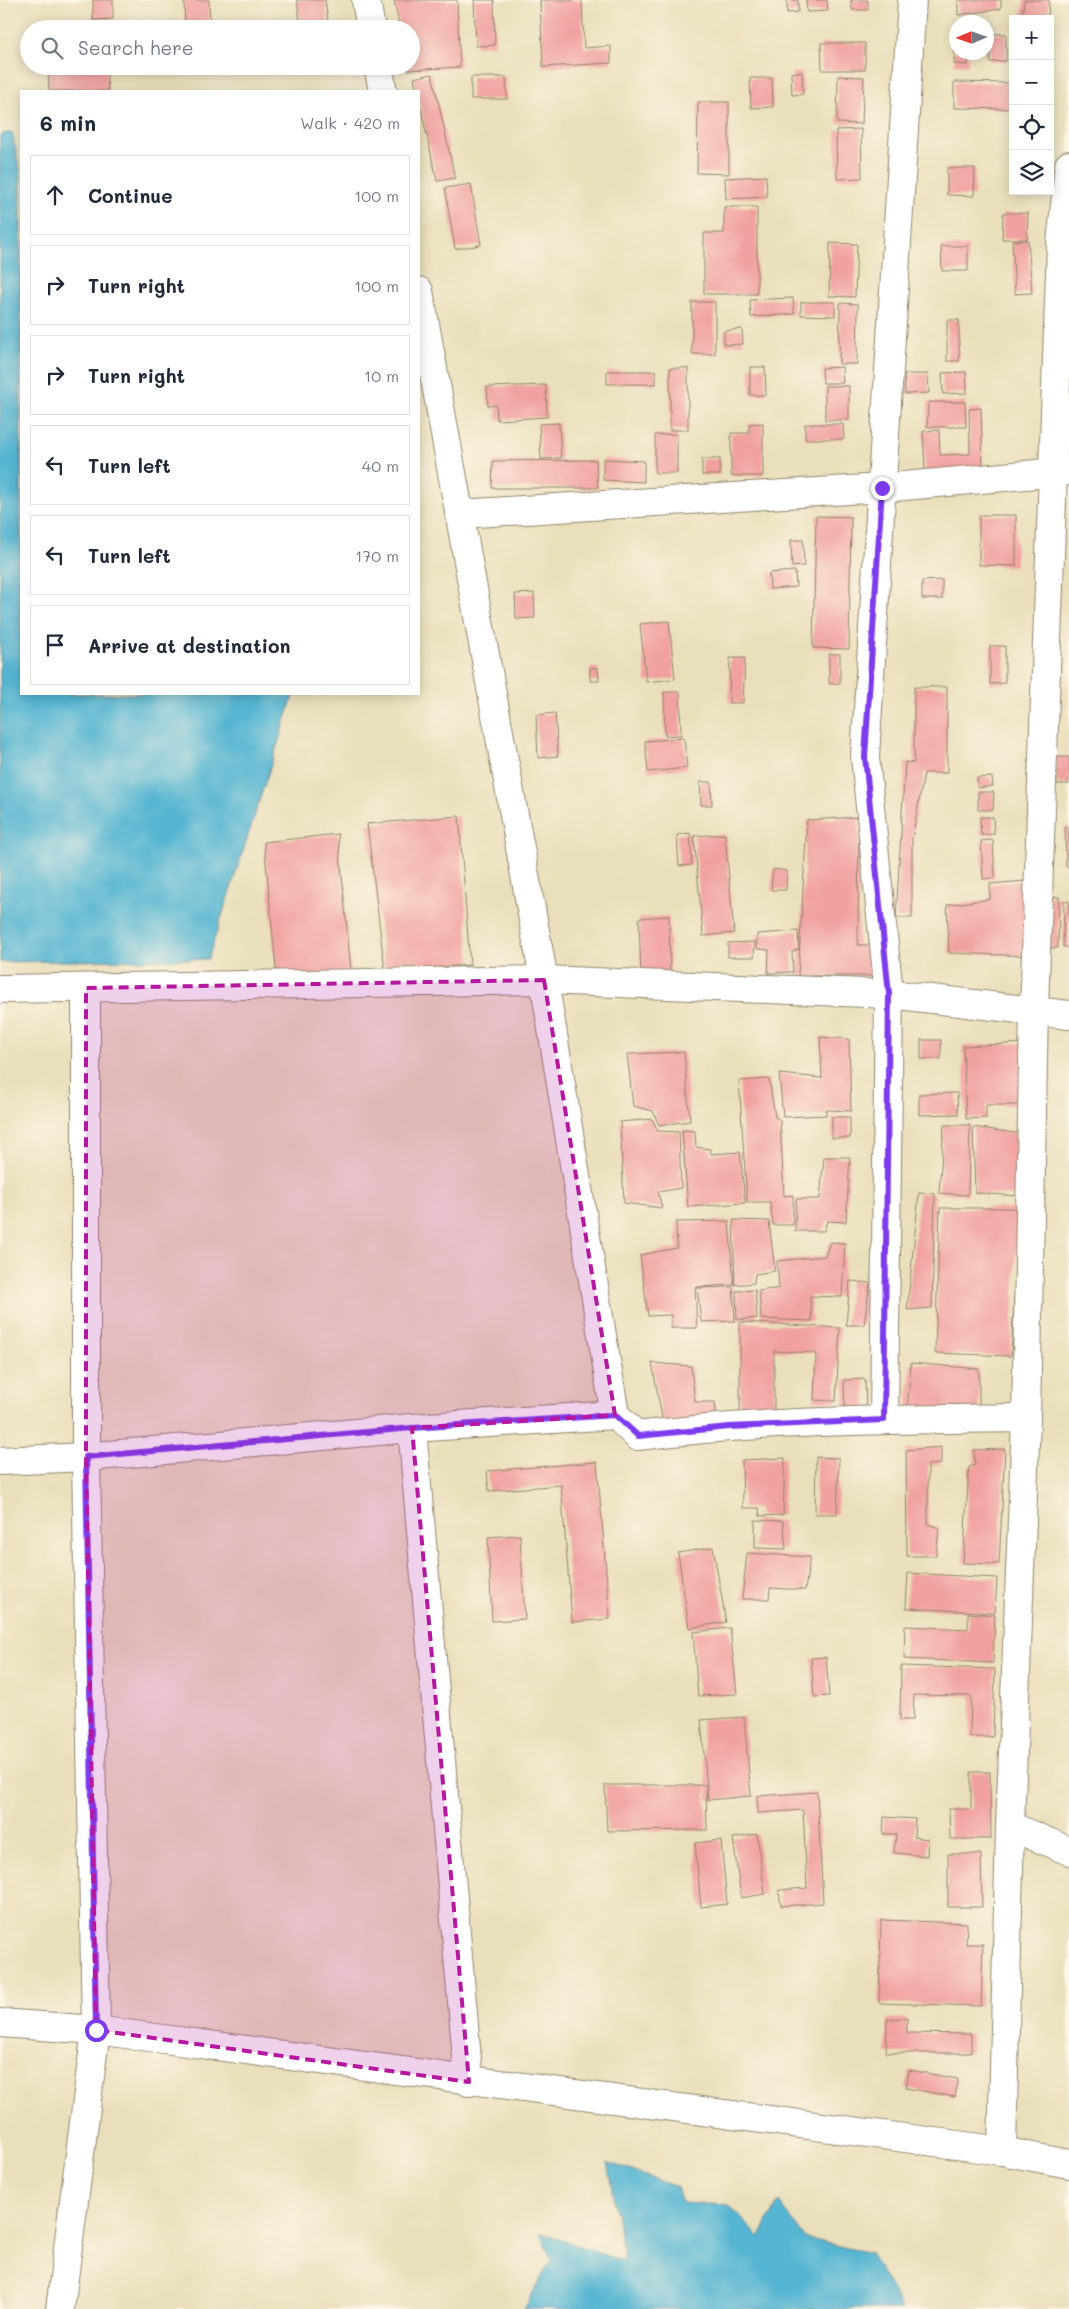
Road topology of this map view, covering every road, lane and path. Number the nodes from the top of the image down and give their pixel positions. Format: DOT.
graph roads {
  1 [pos="366,0"];
  2 [pos="912,0"];
  3 [pos="369,20"];
  4 [pos="380,75"];
  5 [pos="383,90"];
  6 [pos="1069,166"];
  7 [pos="420,296"];
  8 [pos="1061,472"];
  9 [pos="882,488"];
  10 [pos="459,514"];
  11 [pos="544,980"];
  12 [pos="86,988"];
  13 [pos="0,989"];
  14 [pos="889,994"];
  15 [pos="1034,1010"];
  16 [pos="1069,1015"];
  17 [pos="615,1415"];
  18 [pos="1026,1418"];
  19 [pos="884,1420"];
  20 [pos="412,1428"];
  21 [pos="86,1457"];
  22 [pos="0,1461"];
  23 [pos="1010,1826"];
  24 [pos="1069,1850"];
  25 [pos="0,2023"];
  26 [pos="96,2030"];
  27 [pos="469,2082"];
  28 [pos="1002,2151"];
  29 [pos="1069,2164"];
  30 [pos="60,2309"];
  1 -- 3 [label="street"];
  2 -- 9 [label="street"];
  4 -- 5 [label="street"];
  6 -- 8 [label="street"];
  7 -- 10 [label="street"];
  8 -- 9 [label="street"];
  8 -- 15 [label="street"];
  9 -- 10 [label="street"];
  9 -- 14 [label="street"];
  10 -- 11 [label="street"];
  11 -- 12 [label="street"];
  11 -- 14 [label="street"];
  11 -- 17 [label="street"];
  12 -- 13 [label="street"];
  12 -- 21 [label="street"];
  14 -- 15 [label="street"];
  14 -- 19 [label="street"];
  15 -- 16 [label="street"];
  15 -- 18 [label="street"];
  17 -- 19 [label="street"];
  17 -- 20 [label="street"];
  18 -- 19 [label="street"];
  18 -- 23 [label="street"];
  20 -- 21 [label="street"];
  20 -- 27 [label="street"];
  21 -- 22 [label="street"];
  21 -- 26 [label="street"];
  23 -- 24 [label="street"];
  23 -- 28 [label="street"];
  25 -- 26 [label="street"];
  26 -- 27 [label="street"];
  26 -- 30 [label="street"];
  27 -- 28 [label="street"];
  28 -- 29 [label="street"];
}
